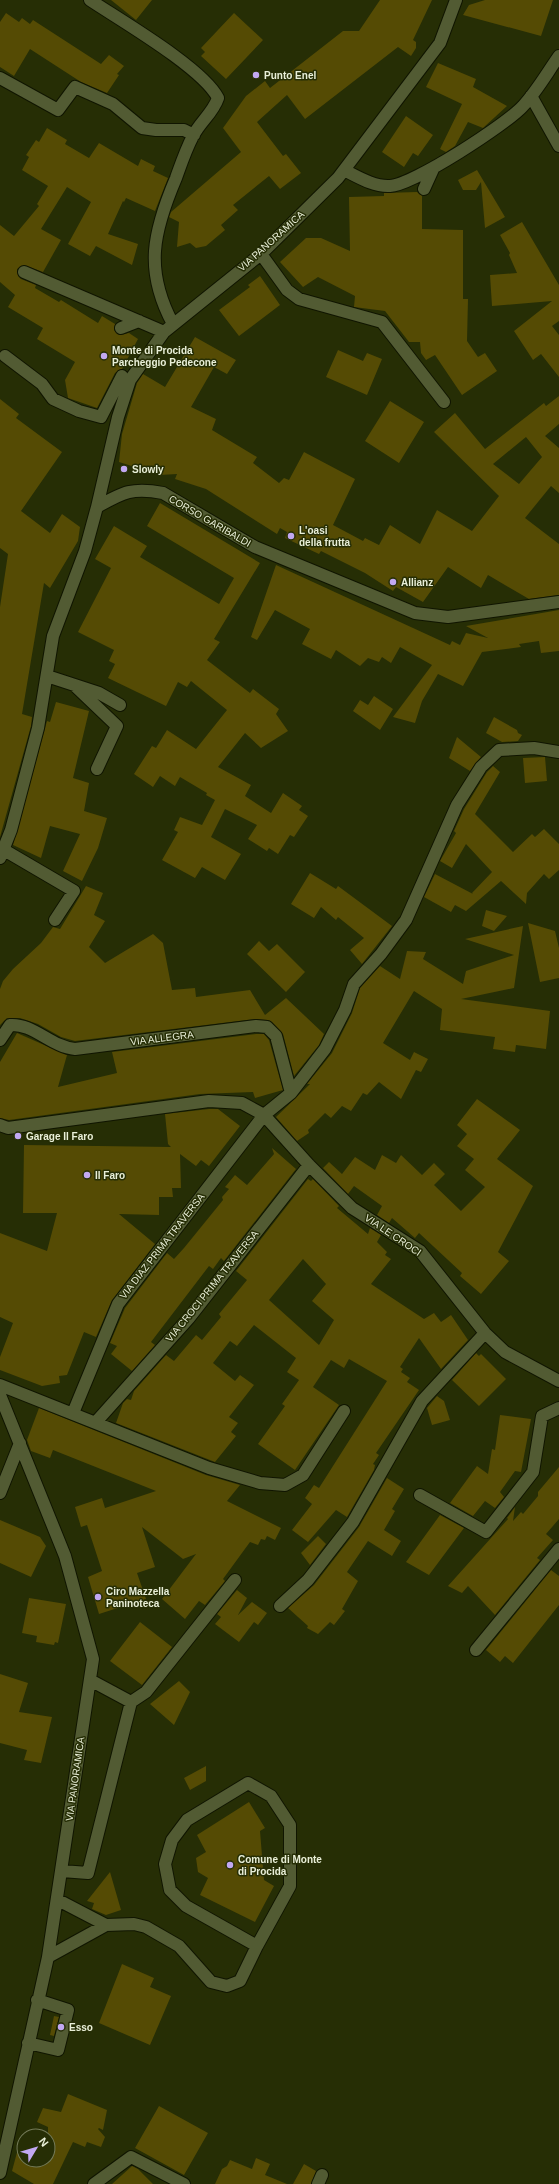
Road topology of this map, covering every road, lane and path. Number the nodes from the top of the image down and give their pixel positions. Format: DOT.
graph roads {
  1 [pos="90,0"];
  2 [pos="456,0"];
  3 [pos="559,56"];
  4 [pos="0,78"];
  5 [pos="531,96"];
  6 [pos="194,135"];
  7 [pos="559,146"];
  8 [pos="434,167"];
  9 [pos="344,170"];
  10 [pos="364,181"];
  11 [pos="424,189"];
  12 [pos="327,190"];
  13 [pos="261,254"];
  14 [pos="24,272"];
  15 [pos="139,321"];
  16 [pos="173,324"];
  17 [pos="121,328"];
  18 [pos="164,332"];
  19 [pos="4,356"];
  20 [pos="124,377"];
  21 [pos="444,402"];
  22 [pos="97,507"];
  23 [pos="559,602"];
  24 [pos="47,676"];
  25 [pos="74,685"];
  26 [pos="120,705"];
  27 [pos="559,752"];
  28 [pos="97,769"];
  29 [pos="2,854"];
  30 [pos="55,920"];
  31 [pos="0,1040"];
  32 [pos="291,1093"];
  33 [pos="264,1115"];
  34 [pos="0,1126"];
  35 [pos="309,1165"];
  36 [pos="485,1333"];
  37 [pos="559,1381"];
  38 [pos="0,1385"];
  39 [pos="0,1395"];
  40 [pos="559,1408"];
  41 [pos="344,1411"];
  42 [pos="73,1413"];
  43 [pos="96,1422"];
  44 [pos="20,1443"];
  45 [pos="0,1492"];
  46 [pos="420,1495"];
  47 [pos="559,1549"];
  48 [pos="234,1580"];
  49 [pos="280,1606"];
  50 [pos="476,1650"];
  51 [pos="90,1680"];
  52 [pos="131,1702"];
  53 [pos="62,1871"];
  54 [pos="58,1900"];
  55 [pos="106,1926"];
  56 [pos="257,1946"];
  57 [pos="48,1957"];
  58 [pos="37,2000"];
  59 [pos="28,2043"];
  60 [pos="0,2170"];
  61 [pos="94,2184"];
  62 [pos="184,2184"];
  1 -- 6 [label="street"];
  2 -- 9 [label="street, VIA PANORAMICA"];
  3 -- 5 [label="street"];
  4 -- 6 [label="street"];
  5 -- 7 [label="street"];
  5 -- 8 [label="street"];
  6 -- 16 [label="street"];
  8 -- 10 [label="street"];
  8 -- 11 [label="street"];
  9 -- 10 [label="street"];
  9 -- 12 [label="street, VIA PANORAMICA"];
  10 -- 12 [label="street"];
  12 -- 13 [label="street, VIA PANORAMICA"];
  13 -- 16 [label="street, VIA PANORAMICA"];
  13 -- 21 [label="street"];
  14 -- 15 [label="street"];
  15 -- 17 [label="street"];
  15 -- 18 [label="street"];
  16 -- 18 [label="street, VIA PANORAMICA"];
  18 -- 20 [label="street, VIA PANORAMICA"];
  19 -- 20 [label="street"];
  20 -- 22 [label="street, VIA PANORAMICA"];
  22 -- 23 [label="street, CORSO GARIBALDI"];
  22 -- 24 [label="street"];
  24 -- 25 [label="street"];
  24 -- 29 [label="street"];
  25 -- 26 [label="street"];
  25 -- 28 [label="street"];
  27 -- 32 [label="street, VIA DIAZ PRIMA TRAVERSA"];
  29 -- 30 [label="street"];
  31 -- 32 [label="street, VIA ALLEGRA"];
  32 -- 33 [label="street, VIA DIAZ PRIMA TRAVERSA"];
  33 -- 34 [label="street, VIA LE CROCI"];
  33 -- 35 [label="street, VIA LE CROCI"];
  33 -- 42 [label="street, VIA DIAZ PRIMA TRAVERSA"];
  35 -- 36 [label="street, VIA LE CROCI"];
  35 -- 43 [label="street, VIA CROCI PRIMA TRAVERSA"];
  36 -- 37 [label="street, VIA LE CROCI"];
  36 -- 49 [label="street"];
  38 -- 42 [label="street"];
  39 -- 44 [label="street, VIA PANORAMICA"];
  40 -- 46 [label="street"];
  41 -- 43 [label="street"];
  42 -- 43 [label="street"];
  44 -- 45 [label="street"];
  44 -- 51 [label="street, VIA PANORAMICA"];
  47 -- 50 [label="street"];
  48 -- 52 [label="street"];
  51 -- 52 [label="street"];
  51 -- 53 [label="street, VIA PANORAMICA"];
  52 -- 53 [label="street"];
  53 -- 54 [label="street, VIA PANORAMICA"];
  54 -- 55 [label="street"];
  54 -- 57 [label="street, VIA PANORAMICA"];
  55 -- 56 [label="street"];
  55 -- 57 [label="street"];
  56 -- 56 [label="street"];
  57 -- 58 [label="street, VIA PANORAMICA"];
  58 -- 59 [label="street, VIA PANORAMICA"];
  58 -- 59 [label="street"];
  59 -- 60 [label="street, VIA PANORAMICA"];
  61 -- 62 [label="street"];
}
